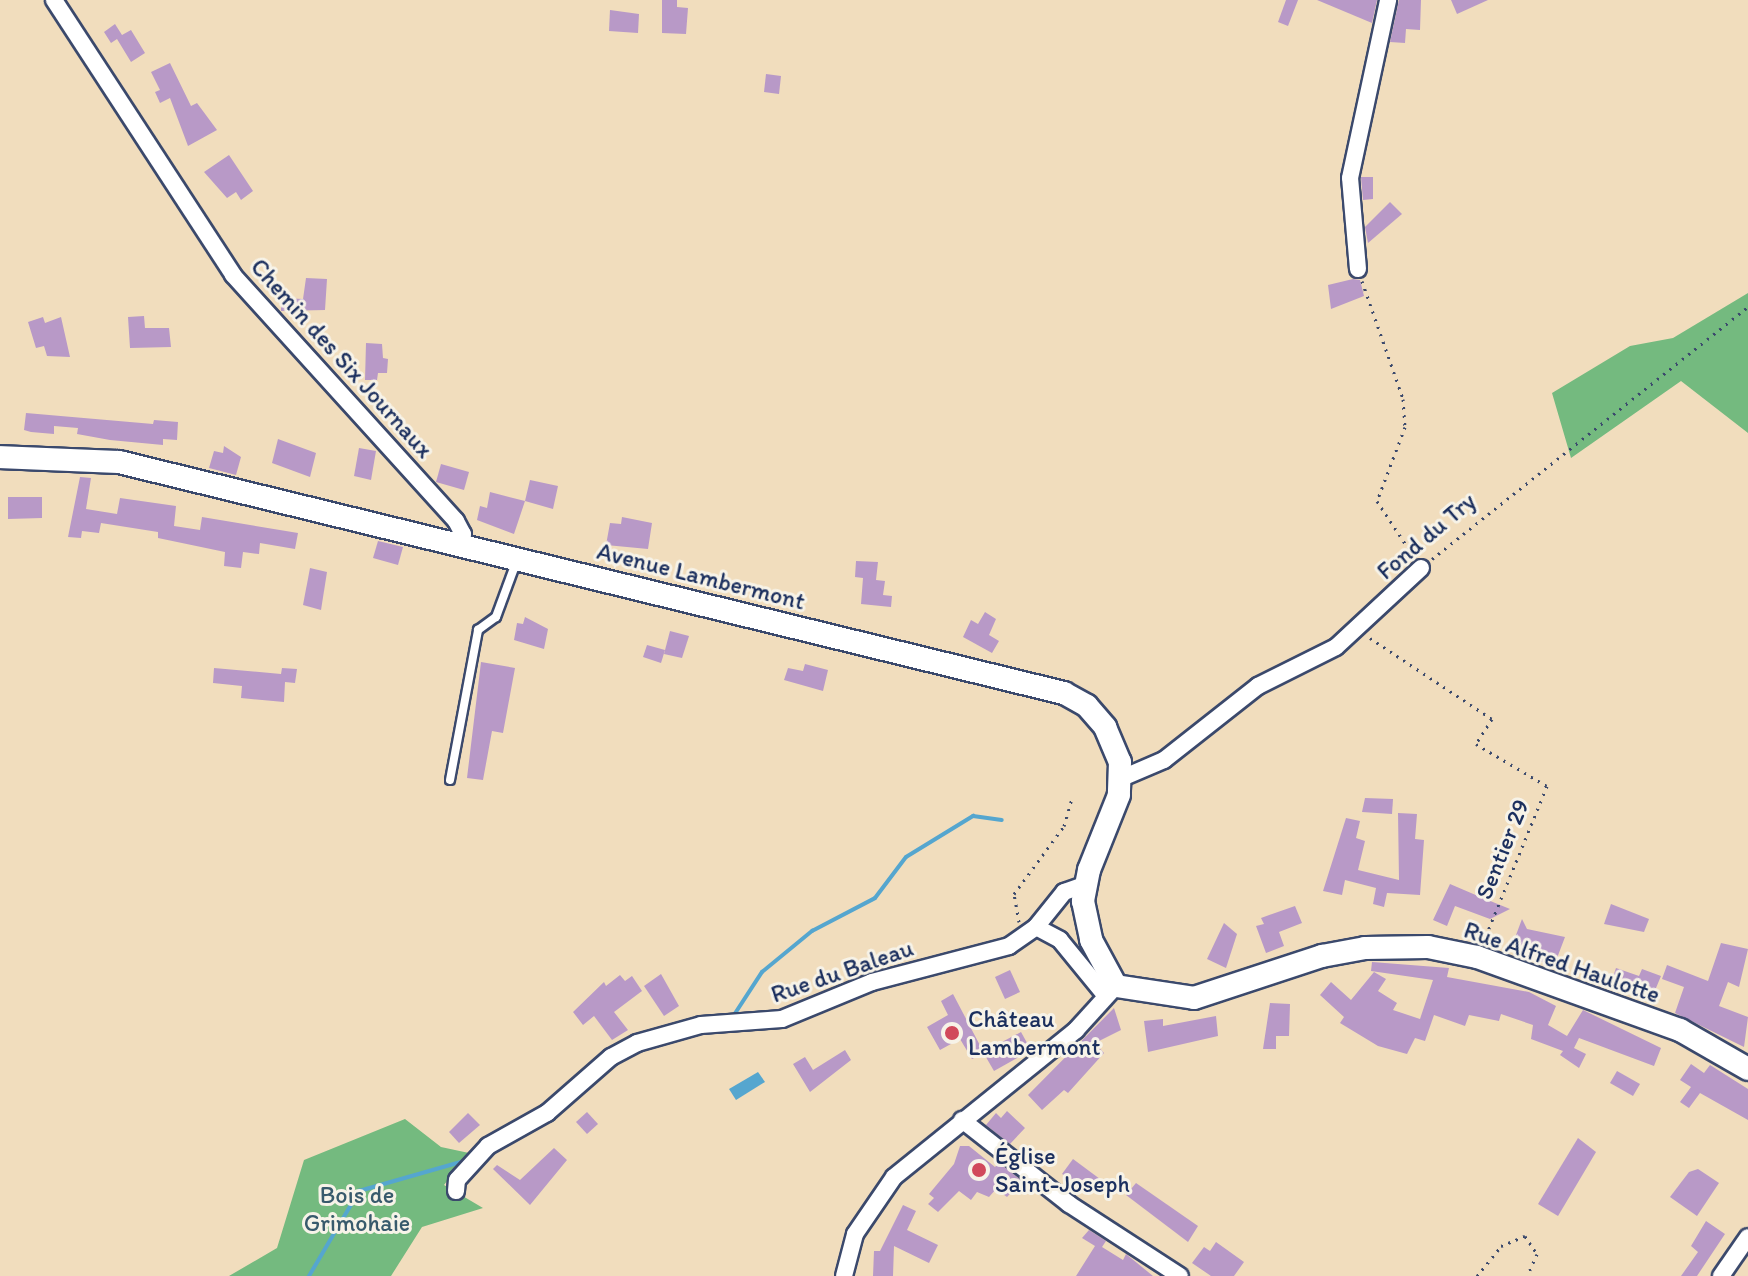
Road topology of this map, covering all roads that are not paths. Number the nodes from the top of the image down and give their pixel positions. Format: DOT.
graph roads {
  1 [pos="54,0"];
  2 [pos="1388,0"];
  3 [pos="1358,269"];
  4 [pos="0,457"];
  5 [pos="460,545"];
  6 [pos="518,559"];
  7 [pos="1421,568"];
  8 [pos="1122,778"];
  9 [pos="450,780"];
  10 [pos="1084,885"];
  11 [pos="1033,930"];
  12 [pos="1111,991"];
  13 [pos="1748,1069"];
  14 [pos="962,1120"];
  15 [pos="456,1191"];
  16 [pos="1748,1237"];
  17 [pos="844,1276"];
  18 [pos="1180,1276"];
  19 [pos="1721,1276"];
  1 -- 5 [label="street, Chemin des Six Journaux"];
  2 -- 3 [label="street"];
  4 -- 5 [label="street, Avenue Lambermont"];
  5 -- 6 [label="street, Avenue Lambermont"];
  6 -- 8 [label="street, Avenue Lambermont"];
  6 -- 9 [label="lane"];
  7 -- 8 [label="street, Fond du Try"];
  8 -- 10 [label="street"];
  10 -- 11 [label="street, Rue du Baleau"];
  10 -- 12 [label="street"];
  11 -- 12 [label="street"];
  11 -- 15 [label="street, Rue du Baleau"];
  12 -- 13 [label="street, Rue Alfred Haulotte"];
  12 -- 14 [label="street"];
  14 -- 17 [label="street"];
  14 -- 18 [label="street"];
  16 -- 19 [label="street"];
}
